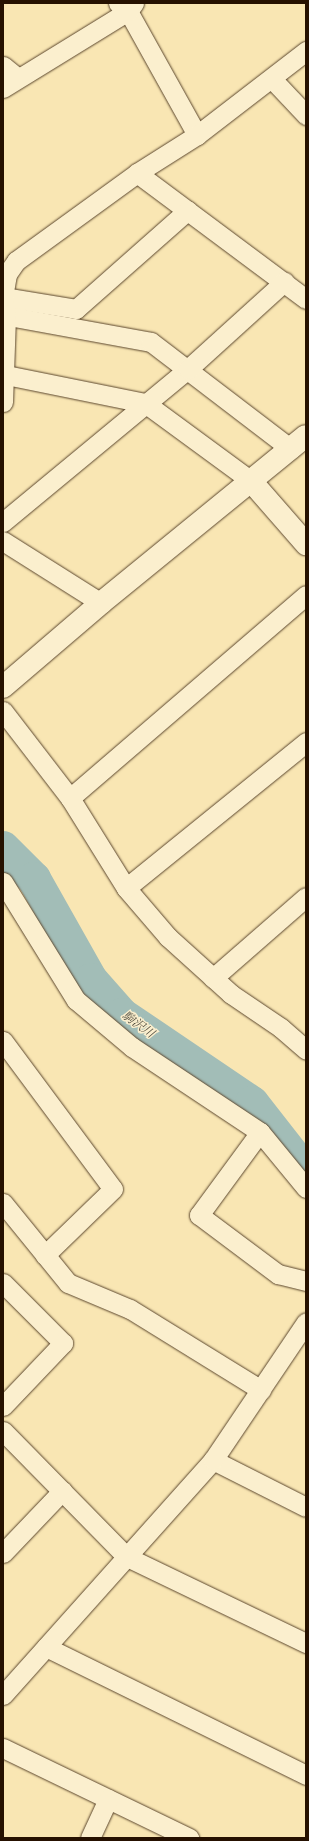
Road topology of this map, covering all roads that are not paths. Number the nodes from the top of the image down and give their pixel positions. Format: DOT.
graph roads {
  1 [pos="127,6"];
  2 [pos="306,51"];
  3 [pos="3,66"];
  4 [pos="272,80"];
  5 [pos="11,83"];
  6 [pos="306,115"];
  7 [pos="197,135"];
  8 [pos="137,172"];
  9 [pos="188,210"];
  10 [pos="284,282"];
  11 [pos="306,298"];
  12 [pos="4,309"];
  13 [pos="188,369"];
  14 [pos="6,375"];
  15 [pos="3,402"];
  16 [pos="145,403"];
  17 [pos="298,442"];
  18 [pos="251,481"];
  19 [pos="3,522"];
  20 [pos="3,541"];
  21 [pos="306,544"];
  22 [pos="306,595"];
  23 [pos="101,603"];
  24 [pos="3,687"];
  25 [pos="3,711"];
  26 [pos="306,742"];
  27 [pos="70,798"];
  28 [pos="3,882"];
  29 [pos="126,888"];
  30 [pos="306,897"];
  31 [pos="213,978"];
  32 [pos="3,1042"];
  33 [pos="306,1050"];
  34 [pos="260,1132"];
  35 [pos="306,1188"];
  36 [pos="3,1203"];
  37 [pos="45,1255"];
  38 [pos="306,1281"];
  39 [pos="3,1283"];
  40 [pos="306,1322"];
  41 [pos="261,1390"];
  42 [pos="3,1406"];
  43 [pos="3,1431"];
  44 [pos="213,1460"];
  45 [pos="62,1491"];
  46 [pos="306,1507"];
  47 [pos="3,1553"];
  48 [pos="127,1557"];
  49 [pos="306,1643"];
  50 [pos="46,1647"];
  51 [pos="3,1695"];
  52 [pos="3,1748"];
  53 [pos="306,1775"];
  54 [pos="108,1799"];
  55 [pos="90,1838"];
  56 [pos="188,1838"];
  1 -- 5 [label="street"];
  1 -- 7 [label="street"];
  2 -- 4 [label="street"];
  3 -- 5 [label="street"];
  4 -- 6 [label="street"];
  4 -- 7 [label="street"];
  7 -- 8 [label="street"];
  8 -- 9 [label="street"];
  8 -- 12 [label="street"];
  9 -- 10 [label="street"];
  9 -- 12 [label="street"];
  10 -- 11 [label="street"];
  10 -- 13 [label="street"];
  12 -- 13 [label="street"];
  12 -- 14 [label="street"];
  13 -- 16 [label="street"];
  13 -- 17 [label="street"];
  14 -- 15 [label="street"];
  14 -- 16 [label="street"];
  16 -- 18 [label="street"];
  16 -- 19 [label="street"];
  17 -- 18 [label="street"];
  18 -- 21 [label="street"];
  18 -- 23 [label="street"];
  20 -- 23 [label="street"];
  22 -- 27 [label="street"];
  23 -- 24 [label="street"];
  25 -- 27 [label="street"];
  26 -- 29 [label="street"];
  27 -- 29 [label="street"];
  28 -- 34 [label="street"];
  29 -- 31 [label="street"];
  30 -- 31 [label="street"];
  31 -- 33 [label="street"];
  32 -- 37 [label="street"];
  34 -- 35 [label="street"];
  34 -- 38 [label="street"];
  36 -- 37 [label="street"];
  37 -- 41 [label="street"];
  39 -- 42 [label="street"];
  40 -- 41 [label="street"];
  41 -- 44 [label="street"];
  43 -- 45 [label="street"];
  44 -- 46 [label="street"];
  44 -- 48 [label="street"];
  45 -- 47 [label="street"];
  45 -- 48 [label="street"];
  48 -- 49 [label="street"];
  48 -- 50 [label="street"];
  50 -- 51 [label="street"];
  50 -- 53 [label="street"];
  52 -- 54 [label="street"];
  54 -- 55 [label="street"];
  54 -- 56 [label="street"];
}
